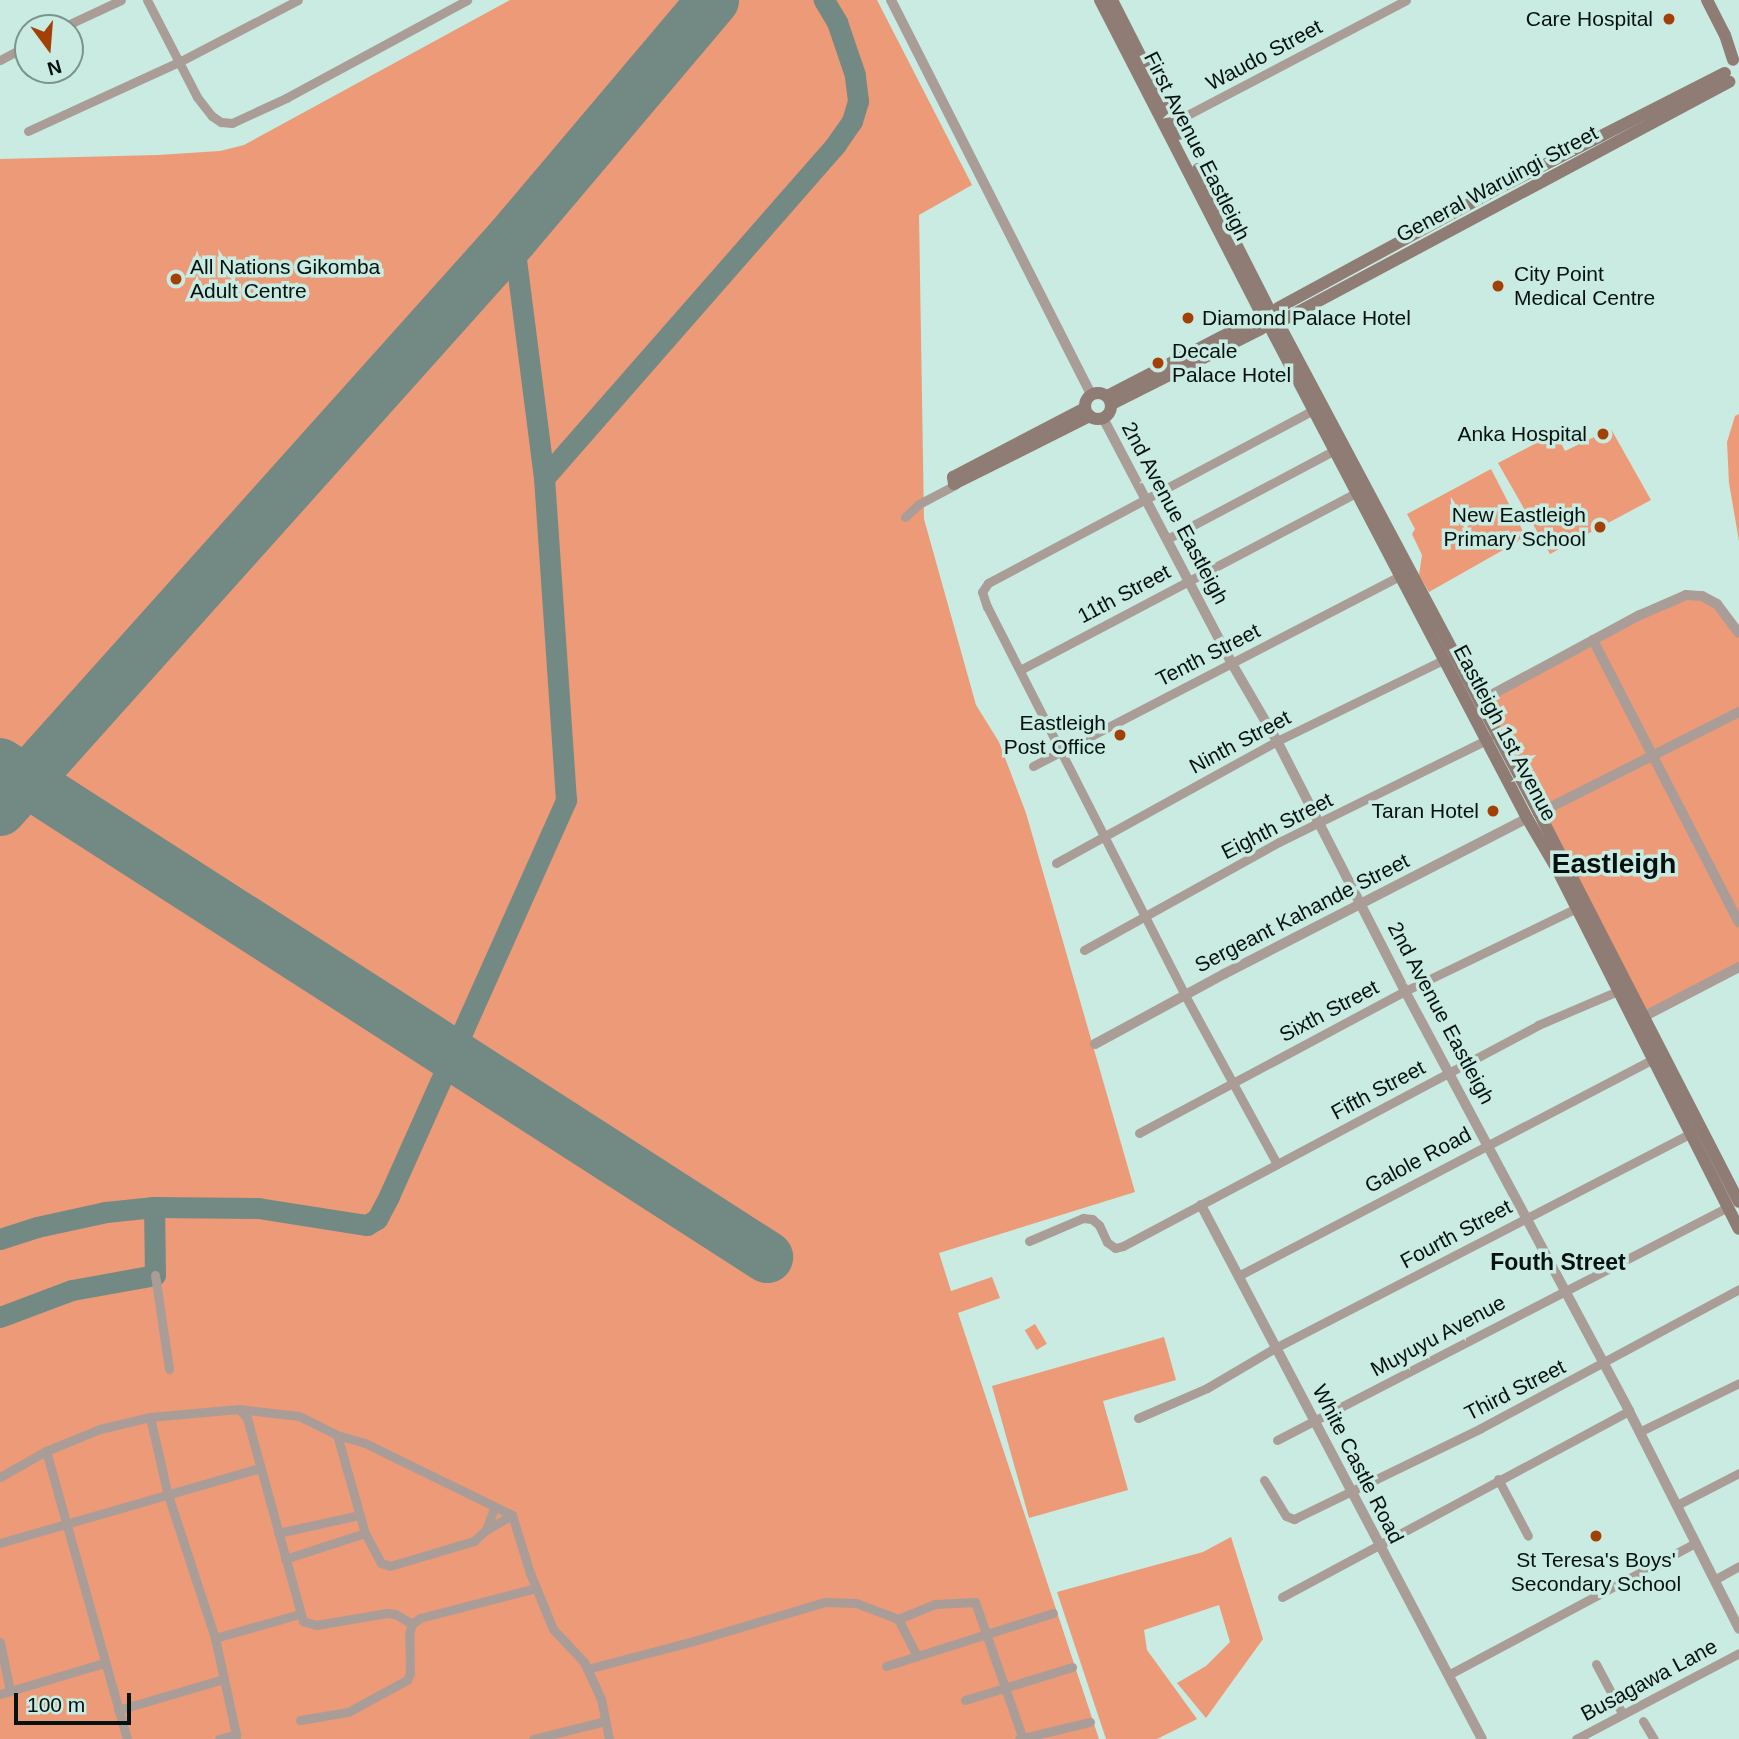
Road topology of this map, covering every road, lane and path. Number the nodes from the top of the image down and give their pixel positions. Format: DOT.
graph roads {
  1 [pos="121,0"];
  2 [pos="148,0"];
  3 [pos="298,0"];
  4 [pos="467,0"];
  5 [pos="891,0"];
  6 [pos="1100,0"];
  7 [pos="1112,0"];
  8 [pos="1406,0"];
  9 [pos="1707,0"];
  10 [pos="84,17"];
  11 [pos="1736,59"];
  12 [pos="179,62"];
  13 [pos="1734,83"];
  14 [pos="1174,122"];
  15 [pos="28,131"];
  16 [pos="1503,186"];
  17 [pos="1510,199"];
  18 [pos="1270,318"];
  19 [pos="1091,395"];
  20 [pos="1110,400"];
  21 [pos="1314,410"];
  22 [pos="1087,412"];
  23 [pos="1103,418"];
  24 [pos="1335,450"];
  25 [pos="955,485"];
  26 [pos="1357,492"];
  27 [pos="1146,499"];
  28 [pos="905,517"];
  29 [pos="1167,539"];
  30 [pos="1400,576"];
  31 [pos="1188,580"];
  32 [pos="1739,633"];
  33 [pos="1593,640"];
  34 [pos="1445,659"];
  35 [pos="1231,662"];
  36 [pos="1020,670"];
  37 [pos="1480,701"];
  38 [pos="1739,712"];
  39 [pos="1488,739"];
  40 [pos="1277,741"];
  41 [pos="1062,750"];
  42 [pos="1653,757"];
  43 [pos="1033,766"];
  44 [pos="1533,816"];
  45 [pos="1319,822"];
  46 [pos="1105,834"];
  47 [pos="1056,863"];
  48 [pos="1362,904"];
  49 [pos="1577,908"];
  50 [pos="1148,916"];
  51 [pos="1739,923"];
  52 [pos="1084,950"];
  53 [pos="1739,967"];
  54 [pos="1620,990"];
  55 [pos="1405,991"];
  56 [pos="1185,995"];
  57 [pos="1645,1016"];
  58 [pos="1095,1044"];
  59 [pos="1653,1059"];
  60 [pos="1449,1072"];
  61 [pos="1234,1082"];
  62 [pos="1139,1133"];
  63 [pos="1691,1133"];
  64 [pos="1487,1143"];
  65 [pos="1277,1164"];
  66 [pos="1201,1205"];
  67 [pos="1733,1205"];
  68 [pos="1526,1217"];
  69 [pos="1739,1228"];
  70 [pos="1029,1241"];
  71 [pos="155,1275"];
  72 [pos="1238,1276"];
  73 [pos="1564,1290"];
  74 [pos="1739,1290"];
  75 [pos="1275,1348"];
  76 [pos="1604,1364"];
  77 [pos="169,1369"];
  78 [pos="1739,1382"];
  79 [pos="239,1409"];
  80 [pos="1629,1411"];
  81 [pos="150,1417"];
  82 [pos="1138,1418"];
  83 [pos="1314,1421"];
  84 [pos="1639,1432"];
  85 [pos="337,1436"];
  86 [pos="1278,1440"];
  87 [pos="46,1451"];
  88 [pos="260,1468"];
  89 [pos="1739,1473"];
  90 [pos="0,1477"];
  91 [pos="1498,1479"];
  92 [pos="1264,1480"];
  93 [pos="1351,1492"];
  94 [pos="167,1493"];
  95 [pos="1677,1505"];
  96 [pos="494,1508"];
  97 [pos="359,1515"];
  98 [pos="512,1515"];
  99 [pos="64,1525"];
  100 [pos="486,1530"];
  101 [pos="278,1533"];
  102 [pos="365,1534"];
  103 [pos="1528,1536"];
  104 [pos="0,1543"];
  105 [pos="1695,1543"];
  106 [pos="1377,1545"];
  107 [pos="285,1559"];
  108 [pos="1739,1566"];
  109 [pos="1714,1580"];
  110 [pos="536,1588"];
  111 [pos="1282,1597"];
  112 [pos="300,1614"];
  113 [pos="1054,1614"];
  114 [pos="898,1619"];
  115 [pos="412,1624"];
  116 [pos="1739,1629"];
  117 [pos="988,1634"];
  118 [pos="215,1638"];
  119 [pos="0,1642"];
  120 [pos="1739,1653"];
  121 [pos="917,1656"];
  122 [pos="104,1663"];
  123 [pos="1596,1664"];
  124 [pos="886,1666"];
  125 [pos="1072,1667"];
  126 [pos="587,1669"];
  127 [pos="1448,1675"];
  128 [pos="223,1679"];
  129 [pos="1006,1688"];
  130 [pos="5,1692"];
  131 [pos="965,1700"];
  132 [pos="118,1710"];
  133 [pos="1622,1713"];
  134 [pos="300,1720"];
  135 [pos="605,1721"];
  136 [pos="1643,1721"];
  137 [pos="1090,1722"];
  138 [pos="236,1736"];
  139 [pos="127,1739"];
  140 [pos="219,1739"];
  141 [pos="533,1739"];
  142 [pos="609,1739"];
  143 [pos="1022,1739"];
  144 [pos="1482,1739"];
  145 [pos="1576,1739"];
  146 [pos="1654,1739"];
  1 -- 10 [label="street"];
  2 -- 12 [label="street"];
  3 -- 12 [label="street"];
  4 -- 12 [label="street"];
  5 -- 19 [label="street"];
  6 -- 18 [label="main road, First Avenue Eastleigh"];
  7 -- 14 [label="main road, First Avenue Eastleigh"];
  8 -- 14 [label="street, Waudo Street"];
  9 -- 11 [label="main road"];
  11 -- 13 [label="main road"];
  12 -- 15 [label="street"];
  13 -- 16 [label="main road, General Waruingi Street"];
  13 -- 17 [label="main road, General Waruingi Street"];
  14 -- 18 [label="main road, First Avenue Eastleigh"];
  16 -- 17 [label="main road"];
  16 -- 18 [label="main road, General Waruingi Street"];
  17 -- 18 [label="main road, General Waruingi Street"];
  18 -- 20 [label="main road, General Waruingi Street"];
  18 -- 21 [label="main road, Eastleigh 1st Avenue"];
  18 -- 37 [label="main road, Eastleigh 1st Avenue"];
  19 -- 20 [label="main road"];
  19 -- 22 [label="main road"];
  20 -- 23 [label="main road"];
  21 -- 24 [label="main road, Eastleigh 1st Avenue"];
  21 -- 27 [label="street"];
  22 -- 23 [label="main road"];
  22 -- 25 [label="main road"];
  23 -- 27 [label="street, 2nd Avenue Eastleigh"];
  24 -- 26 [label="main road, Eastleigh 1st Avenue"];
  24 -- 29 [label="street"];
  25 -- 28 [label="street"];
  26 -- 30 [label="main road, Eastleigh 1st Avenue"];
  26 -- 31 [label="street, 11th Street"];
  27 -- 29 [label="street, 2nd Avenue Eastleigh"];
  27 -- 36 [label="street"];
  29 -- 31 [label="street, 2nd Avenue Eastleigh"];
  30 -- 34 [label="main road, Eastleigh 1st Avenue"];
  30 -- 35 [label="street, Tenth Street"];
  31 -- 35 [label="street, 2nd Avenue Eastleigh"];
  31 -- 36 [label="street, 11th Street"];
  32 -- 33 [label="street"];
  33 -- 37 [label="street"];
  33 -- 42 [label="street"];
  34 -- 39 [label="main road, Eastleigh 1st Avenue"];
  34 -- 40 [label="street, Ninth Street"];
  35 -- 40 [label="street, 2nd Avenue Eastleigh"];
  35 -- 41 [label="street, Tenth Street"];
  36 -- 41 [label="street"];
  37 -- 44 [label="main road, Eastleigh 1st Avenue"];
  38 -- 42 [label="street, Sergeant Kahande Street"];
  39 -- 44 [label="main road, Eastleigh 1st Avenue"];
  39 -- 45 [label="street, Eighth Street"];
  40 -- 45 [label="street, 2nd Avenue Eastleigh"];
  40 -- 46 [label="street, Ninth Street"];
  41 -- 43 [label="street, Tenth Street"];
  41 -- 46 [label="street"];
  42 -- 44 [label="street, Sergeant Kahande Street"];
  42 -- 51 [label="street"];
  44 -- 48 [label="street, Sergeant Kahande Street"];
  44 -- 49 [label="main road, Eastleigh 1st Avenue"];
  44 -- 57 [label="main road, Eastleigh 1st Avenue"];
  45 -- 48 [label="street, 2nd Avenue Eastleigh"];
  45 -- 50 [label="street, Eighth Street"];
  46 -- 47 [label="street, Ninth Street"];
  46 -- 50 [label="street"];
  48 -- 55 [label="street, 2nd Avenue Eastleigh"];
  48 -- 56 [label="street, Sergeant Kahande Street"];
  49 -- 54 [label="main road, Eastleigh 1st Avenue"];
  49 -- 55 [label="street, Sixth Street"];
  50 -- 52 [label="street, Eighth Street"];
  50 -- 56 [label="street"];
  53 -- 57 [label="street"];
  54 -- 59 [label="main road, Eastleigh 1st Avenue"];
  54 -- 60 [label="street, Fifth Street"];
  55 -- 60 [label="street, 2nd Avenue Eastleigh"];
  55 -- 61 [label="street, Sixth Street"];
  56 -- 58 [label="street, Sergeant Kahande Street"];
  56 -- 61 [label="street"];
  57 -- 67 [label="main road, Eastleigh 1st Avenue"];
  59 -- 63 [label="main road, Eastleigh 1st Avenue"];
  59 -- 64 [label="street, Galole Road"];
  60 -- 64 [label="street, 2nd Avenue Eastleigh"];
  60 -- 65 [label="street, Fifth Street"];
  61 -- 62 [label="street, Sixth Street"];
  61 -- 65 [label="street"];
  63 -- 67 [label="main road, Eastleigh 1st Avenue"];
  63 -- 68 [label="street, Fourth Street"];
  64 -- 68 [label="street, 2nd Avenue Eastleigh"];
  64 -- 72 [label="street, Galole Road"];
  65 -- 66 [label="street, Fifth Street"];
  66 -- 70 [label="street, Fifth Street"];
  66 -- 72 [label="street, White Castle Road"];
  67 -- 69 [label="main road, Eastleigh 1st Avenue"];
  67 -- 73 [label="street, Muyuyu Avenue"];
  68 -- 73 [label="street, 2nd Avenue Eastleigh"];
  68 -- 75 [label="street, Fourth Street"];
  71 -- 77 [label="street"];
  72 -- 75 [label="street, White Castle Road"];
  73 -- 76 [label="street, 2nd Avenue Eastleigh"];
  73 -- 83 [label="street, Muyuyu Avenue"];
  74 -- 76 [label="street, Third Street"];
  75 -- 82 [label="street, Fourth Street"];
  75 -- 83 [label="street, White Castle Road"];
  76 -- 80 [label="street, 2nd Avenue Eastleigh"];
  76 -- 93 [label="street, Third Street"];
  78 -- 84 [label="street"];
  79 -- 81 [label="street"];
  79 -- 85 [label="street"];
  79 -- 88 [label="street"];
  80 -- 84 [label="street, 2nd Avenue Eastleigh"];
  80 -- 91 [label="street"];
  81 -- 87 [label="street"];
  81 -- 94 [label="street"];
  83 -- 86 [label="street, Muyuyu Avenue"];
  83 -- 93 [label="street, White Castle Road"];
  84 -- 95 [label="street, 2nd Avenue Eastleigh"];
  85 -- 96 [label="street"];
  85 -- 97 [label="street"];
  87 -- 90 [label="street"];
  87 -- 99 [label="street"];
  88 -- 94 [label="street"];
  88 -- 101 [label="street"];
  89 -- 95 [label="street"];
  91 -- 103 [label="street"];
  91 -- 106 [label="street"];
  92 -- 93 [label="street, Third Street"];
  93 -- 106 [label="street, White Castle Road"];
  94 -- 99 [label="street"];
  94 -- 118 [label="street"];
  95 -- 105 [label="street, 2nd Avenue Eastleigh"];
  96 -- 98 [label="street"];
  96 -- 100 [label="street"];
  97 -- 101 [label="street"];
  97 -- 102 [label="street"];
  98 -- 100 [label="street"];
  98 -- 110 [label="street"];
  99 -- 104 [label="street"];
  99 -- 122 [label="street"];
  100 -- 102 [label="street"];
  101 -- 107 [label="street"];
  102 -- 107 [label="street"];
  105 -- 109 [label="street, 2nd Avenue Eastleigh"];
  105 -- 127 [label="street"];
  106 -- 111 [label="street"];
  106 -- 127 [label="street, White Castle Road"];
  107 -- 112 [label="street"];
  108 -- 109 [label="street"];
  109 -- 116 [label="street, 2nd Avenue Eastleigh"];
  110 -- 115 [label="street"];
  110 -- 126 [label="street"];
  112 -- 115 [label="street"];
  112 -- 118 [label="street"];
  113 -- 117 [label="street"];
  114 -- 117 [label="street"];
  114 -- 121 [label="street"];
  114 -- 126 [label="street"];
  115 -- 134 [label="street"];
  117 -- 121 [label="street"];
  117 -- 129 [label="street"];
  118 -- 128 [label="street"];
  119 -- 130 [label="street"];
  120 -- 133 [label="street, Busagawa Lane"];
  121 -- 124 [label="street"];
  122 -- 130 [label="street"];
  122 -- 132 [label="street"];
  123 -- 133 [label="street"];
  125 -- 129 [label="street"];
  126 -- 135 [label="street"];
  127 -- 144 [label="street, White Castle Road"];
  128 -- 132 [label="street"];
  128 -- 138 [label="street"];
  129 -- 131 [label="street"];
  129 -- 143 [label="street"];
  132 -- 139 [label="street"];
  133 -- 145 [label="street, Busagawa Lane"];
  135 -- 141 [label="street"];
  135 -- 142 [label="street"];
  136 -- 146 [label="street"];
  137 -- 143 [label="street"];
  138 -- 140 [label="street"];
}
